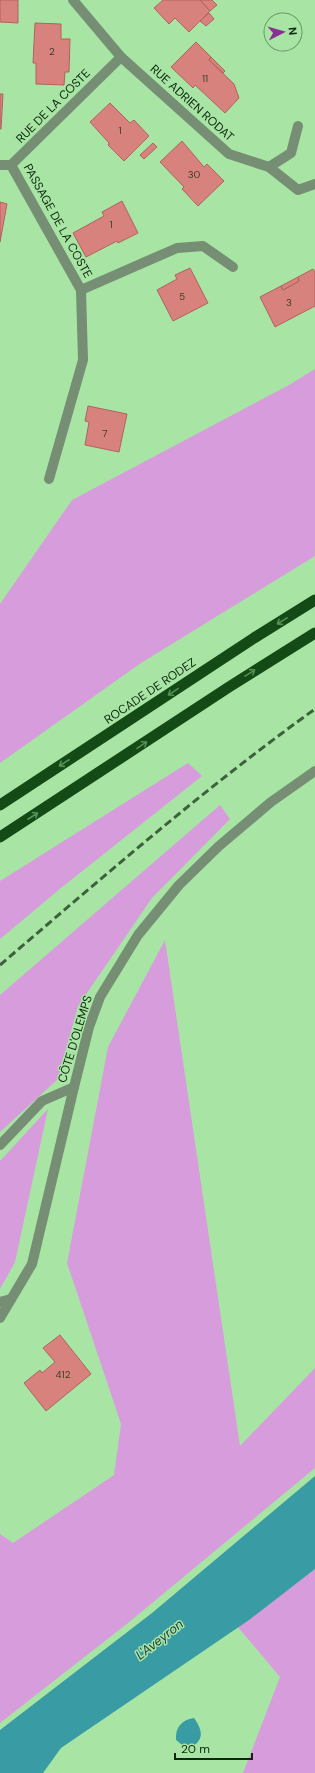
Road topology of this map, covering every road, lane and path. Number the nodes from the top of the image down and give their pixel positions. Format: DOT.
graph roads {
  1 [pos="73,0"];
  2 [pos="121,57"];
  3 [pos="298,126"];
  4 [pos="0,165"];
  5 [pos="12,165"];
  6 [pos="269,167"];
  7 [pos="315,184"];
  8 [pos="233,267"];
  9 [pos="81,290"];
  10 [pos="49,479"];
  11 [pos="315,600"];
  12 [pos="315,633"];
  13 [pos="315,771"];
  14 [pos="0,805"];
  15 [pos="0,837"];
  16 [pos="74,1087"];
  17 [pos="0,1145"];
  18 [pos="11,1300"];
  19 [pos="0,1302"];
  20 [pos="0,1318"];
  1 -- 2 [label="street, RUE ADRIEN RODAT"];
  2 -- 5 [label="street, RUE DE LA COSTE"];
  2 -- 6 [label="street, RUE ADRIEN RODAT"];
  3 -- 6 [label="street"];
  4 -- 5 [label="street"];
  5 -- 9 [label="street, PASSAGE DE LA COSTE"];
  6 -- 7 [label="street"];
  8 -- 9 [label="street, PASSAGE DE LA COSTE"];
  9 -- 10 [label="street, PASSAGE DE LA COSTE"];
  11 -- 14 [label="highway, ROCADE DE RODEZ, one-way"];
  15 -- 12 [label="highway, one-way"];
  13 -- 16 [label="street, CÔTE D'OLEMPS"];
  16 -- 17 [label="street"];
  16 -- 18 [label="street, CÔTE D'OLEMPS"];
  18 -- 19 [label="street"];
  18 -- 20 [label="street, CÔTE D'OLEMPS"];
}
